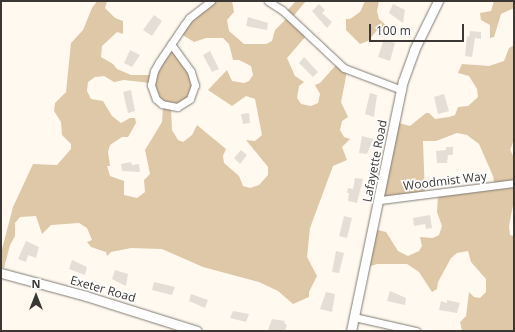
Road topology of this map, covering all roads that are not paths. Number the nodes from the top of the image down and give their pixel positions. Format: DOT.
graph roads {
  1 [pos="212,1"];
  2 [pos="268,1"];
  3 [pos="438,1"];
  4 [pos="171,44"];
  5 [pos="402,90"];
  6 [pos="514,183"];
  7 [pos="380,200"];
  8 [pos="1,273"];
  9 [pos="354,317"];
  10 [pos="197,331"];
  11 [pos="351,331"];
  12 [pos="416,331"];
  1 -- 4 [label="street"];
  2 -- 5 [label="street"];
  3 -- 5 [label="street, Lafayette Road"];
  4 -- 4 [label="street"];
  5 -- 7 [label="street, Lafayette Road"];
  6 -- 7 [label="street, Woodmist Way"];
  7 -- 9 [label="street, Lafayette Road"];
  8 -- 10 [label="street, Exeter Road"];
  9 -- 11 [label="street, Lafayette Road"];
  9 -- 12 [label="street"];
}
